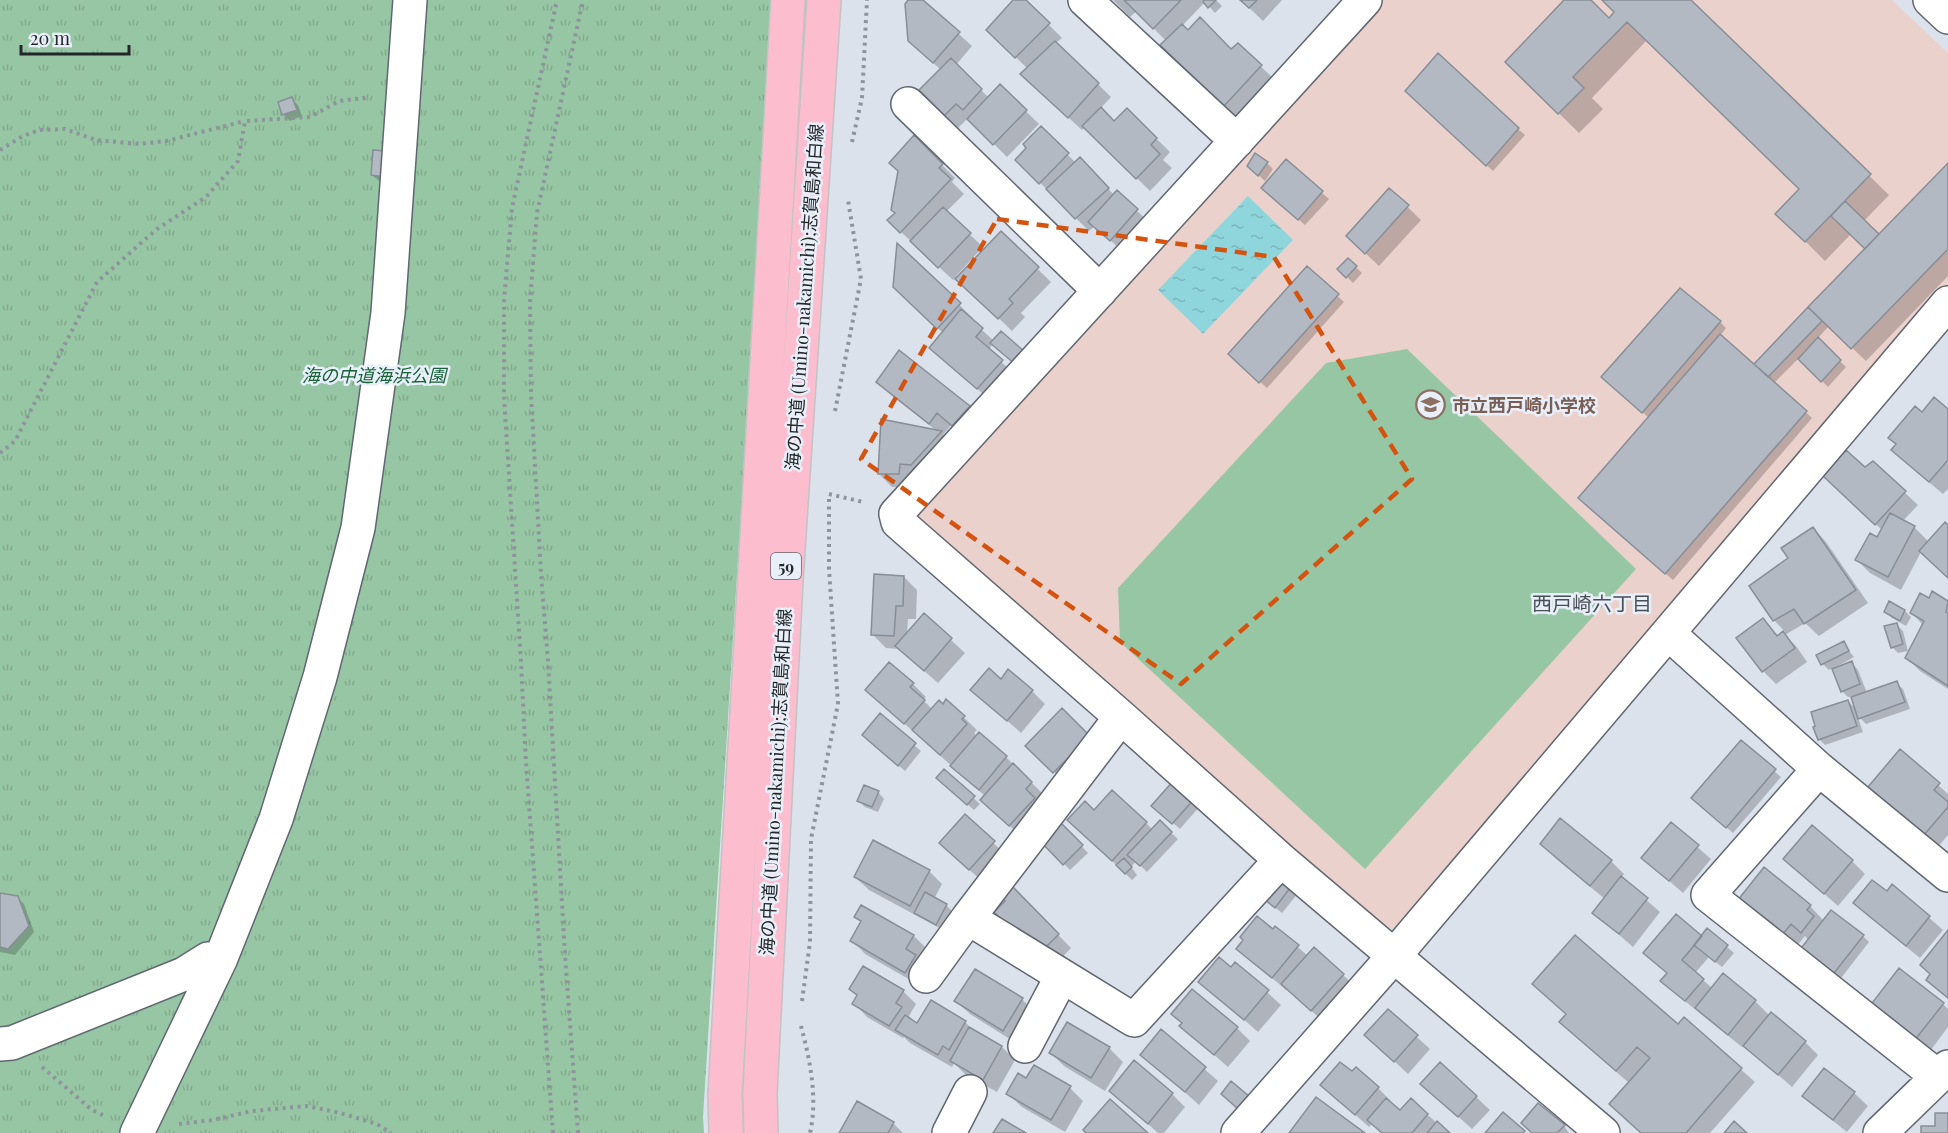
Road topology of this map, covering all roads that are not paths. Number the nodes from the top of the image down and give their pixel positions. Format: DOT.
graph roads {
  1 [pos="410,0"];
  2 [pos="788,0"];
  3 [pos="824,0"];
  4 [pos="1085,0"];
  5 [pos="1365,0"];
  6 [pos="1930,0"];
  7 [pos="1948,17"];
  8 [pos="908,104"];
  9 [pos="1237,141"];
  10 [pos="1100,291"];
  11 [pos="1948,303"];
  12 [pos="1668,633"];
  13 [pos="1121,717"];
  14 [pos="1819,769"];
  15 [pos="1281,860"];
  16 [pos="1948,875"];
  17 [pos="968,918"];
  18 [pos="1394,956"];
  19 [pos="221,958"];
  20 [pos="926,976"];
  21 [pos="1062,976"];
  22 [pos="6,1043"];
  23 [pos="1024,1046"];
  24 [pos="1942,1071"];
  25 [pos="970,1092"];
  26 [pos="139,1130"];
  27 [pos="1882,1132"];
  28 [pos="726,1133"];
  29 [pos="761,1133"];
  30 [pos="949,1133"];
  31 [pos="1238,1133"];
  32 [pos="1604,1133"];
  1 -- 19 [label="street"];
  2 -- 28 [label="main road, 海の中道 (Umino-nakamichi);志賀島和白線 / 59"];
  3 -- 29 [label="main road, 海の中道 (Umino-nakamichi);志賀島和白線 / 59"];
  4 -- 9 [label="street"];
  5 -- 9 [label="street"];
  6 -- 7 [label="street"];
  8 -- 10 [label="street"];
  9 -- 10 [label="street"];
  10 -- 13 [label="street"];
  11 -- 12 [label="street"];
  12 -- 14 [label="street"];
  12 -- 18 [label="street"];
  13 -- 15 [label="street"];
  13 -- 17 [label="street"];
  14 -- 16 [label="street"];
  14 -- 24 [label="street"];
  15 -- 18 [label="street"];
  15 -- 21 [label="street"];
  17 -- 20 [label="street"];
  17 -- 21 [label="street"];
  18 -- 31 [label="street"];
  18 -- 32 [label="street"];
  19 -- 22 [label="street"];
  19 -- 26 [label="street"];
  21 -- 23 [label="street"];
  24 -- 27 [label="street"];
  25 -- 30 [label="street"];
}
